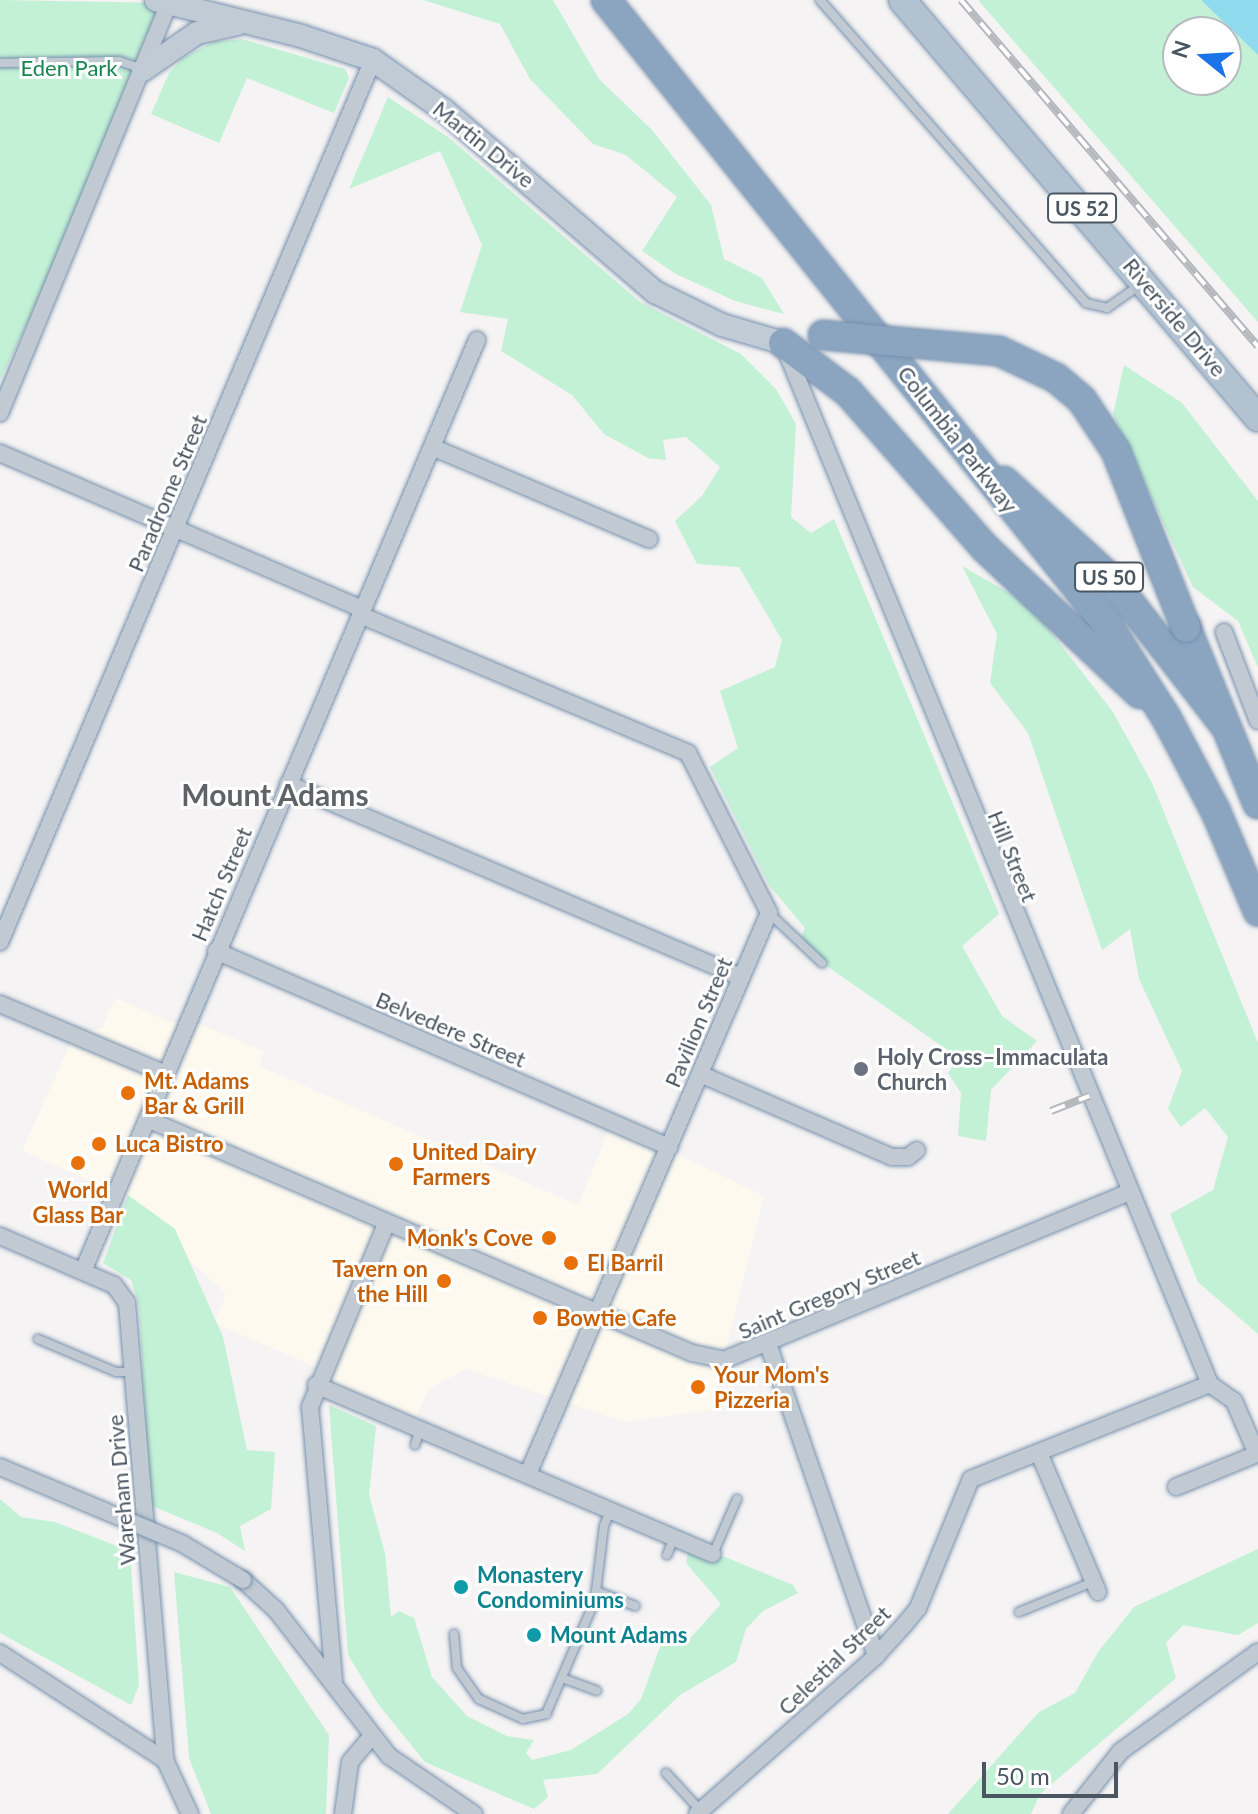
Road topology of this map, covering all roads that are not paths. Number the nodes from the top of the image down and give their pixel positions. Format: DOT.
graph roads {
  1 [pos="606,0"];
  2 [pos="820,0"];
  3 [pos="902,0"];
  4 [pos="162,2"];
  5 [pos="247,23"];
  6 [pos="373,60"];
  7 [pos="0,63"];
  8 [pos="143,70"];
  9 [pos="1145,280"];
  10 [pos="477,340"];
  11 [pos="783,343"];
  12 [pos="0,413"];
  13 [pos="1258,418"];
  14 [pos="432,447"];
  15 [pos="0,453"];
  16 [pos="969,454"];
  17 [pos="175,529"];
  18 [pos="649,539"];
  19 [pos="362,612"];
  20 [pos="1224,632"];
  21 [pos="1167,719"];
  22 [pos="1258,721"];
  23 [pos="1223,723"];
  24 [pos="288,784"];
  25 [pos="1258,804"];
  26 [pos="1258,911"];
  27 [pos="769,913"];
  28 [pos="0,942"];
  29 [pos="216,951"];
  30 [pos="822,963"];
  31 [pos="741,977"];
  32 [pos="0,1004"];
  33 [pos="166,1074"];
  34 [pos="700,1074"];
  35 [pos="147,1119"];
  36 [pos="669,1147"];
  37 [pos="917,1150"];
  38 [pos="1129,1192"];
  39 [pos="386,1224"];
  40 [pos="0,1236"];
  41 [pos="83,1271"];
  42 [pos="597,1314"];
  43 [pos="38,1339"];
  44 [pos="768,1344"];
  45 [pos="133,1372"];
  46 [pos="1210,1384"];
  47 [pos="316,1385"];
  48 [pos="1039,1453"];
  49 [pos="1257,1455"];
  50 [pos="0,1467"];
  51 [pos="528,1474"];
  52 [pos="1176,1487"];
  53 [pos="737,1499"];
  54 [pos="611,1509"];
  55 [pos="674,1537"];
  56 [pos="713,1554"];
  57 [pos="667,1555"];
  58 [pos="1096,1586"];
  59 [pos="596,1591"];
  60 [pos="635,1606"];
  61 [pos="1019,1612"];
  62 [pos="454,1634"];
  63 [pos="1258,1652"];
  64 [pos="0,1653"];
  65 [pos="876,1656"];
  66 [pos="562,1678"];
  67 [pos="334,1680"];
  68 [pos="597,1691"];
  69 [pos="371,1737"];
  70 [pos="165,1760"];
  71 [pos="666,1773"];
  72 [pos="699,1812"];
  73 [pos="464,1813"];
  74 [pos="190,1814"];
  75 [pos="343,1814"];
  76 [pos="1071,1814"];
  1 -- 16 [label="highway, Columbia Parkway / US 50"];
  2 -- 9 [label="lane"];
  3 -- 9 [label="main road, Riverside Drive / US 52"];
  4 -- 5 [label="street, Martin Drive"];
  4 -- 8 [label="street"];
  5 -- 6 [label="street, Martin Drive"];
  5 -- 8 [label="street"];
  6 -- 11 [label="street, Martin Drive"];
  6 -- 17 [label="street, Paradrome Street"];
  7 -- 8 [label="lane"];
  8 -- 12 [label="street"];
  9 -- 13 [label="main road, Riverside Drive / US 52"];
  10 -- 14 [label="street, Hatch Street"];
  11 -- 21 [label="highway"];
  11 -- 23 [label="highway, bridge"];
  11 -- 38 [label="street, Hill Street"];
  14 -- 18 [label="street"];
  14 -- 19 [label="street, Hatch Street"];
  15 -- 17 [label="street"];
  16 -- 21 [label="highway, Columbia Parkway / US 50"];
  16 -- 23 [label="highway, US 50"];
  17 -- 19 [label="street"];
  17 -- 28 [label="street, Paradrome Street"];
  19 -- 24 [label="street, Hatch Street"];
  19 -- 27 [label="street"];
  20 -- 22 [label="street"];
  21 -- 26 [label="highway, Columbia Parkway / US 50"];
  23 -- 25 [label="highway, US 50"];
  24 -- 29 [label="street, Hatch Street"];
  24 -- 31 [label="street"];
  27 -- 30 [label="lane"];
  27 -- 31 [label="street, Pavilion Street"];
  29 -- 33 [label="street, Hatch Street"];
  29 -- 36 [label="street, Belvedere Street"];
  31 -- 34 [label="street, Pavilion Street"];
  32 -- 33 [label="street"];
  33 -- 35 [label="street, Hatch Street"];
  34 -- 36 [label="street, Pavilion Street"];
  34 -- 37 [label="street"];
  35 -- 39 [label="street, Saint Gregory Street"];
  35 -- 41 [label="street, Hatch Street"];
  36 -- 42 [label="street, Pavilion Street"];
  38 -- 44 [label="street, Saint Gregory Street"];
  38 -- 46 [label="street, Hill Street"];
  39 -- 42 [label="street, Saint Gregory Street"];
  39 -- 47 [label="street"];
  40 -- 41 [label="street, Wareham Drive"];
  41 -- 45 [label="street, Wareham Drive"];
  42 -- 44 [label="street, Saint Gregory Street"];
  42 -- 51 [label="street, Pavilion Street"];
  43 -- 45 [label="lane"];
  44 -- 65 [label="street"];
  45 -- 70 [label="street, Wareham Drive"];
  46 -- 48 [label="street, Celestial Street"];
  46 -- 49 [label="street"];
  47 -- 51 [label="street"];
  47 -- 67 [label="street"];
  48 -- 58 [label="street"];
  48 -- 65 [label="street, Celestial Street"];
  49 -- 52 [label="street"];
  50 -- 67 [label="street, bridge"];
  51 -- 54 [label="street"];
  53 -- 56 [label="lane"];
  54 -- 55 [label="street"];
  54 -- 59 [label="lane"];
  55 -- 56 [label="street"];
  55 -- 57 [label="lane"];
  58 -- 61 [label="lane"];
  59 -- 60 [label="lane"];
  59 -- 66 [label="lane"];
  62 -- 66 [label="lane"];
  63 -- 76 [label="street"];
  64 -- 70 [label="street"];
  65 -- 72 [label="street, Celestial Street"];
  66 -- 68 [label="lane"];
  67 -- 69 [label="street"];
  69 -- 73 [label="street"];
  69 -- 75 [label="street"];
  70 -- 74 [label="street, Wareham Drive"];
  71 -- 72 [label="lane"];
}
